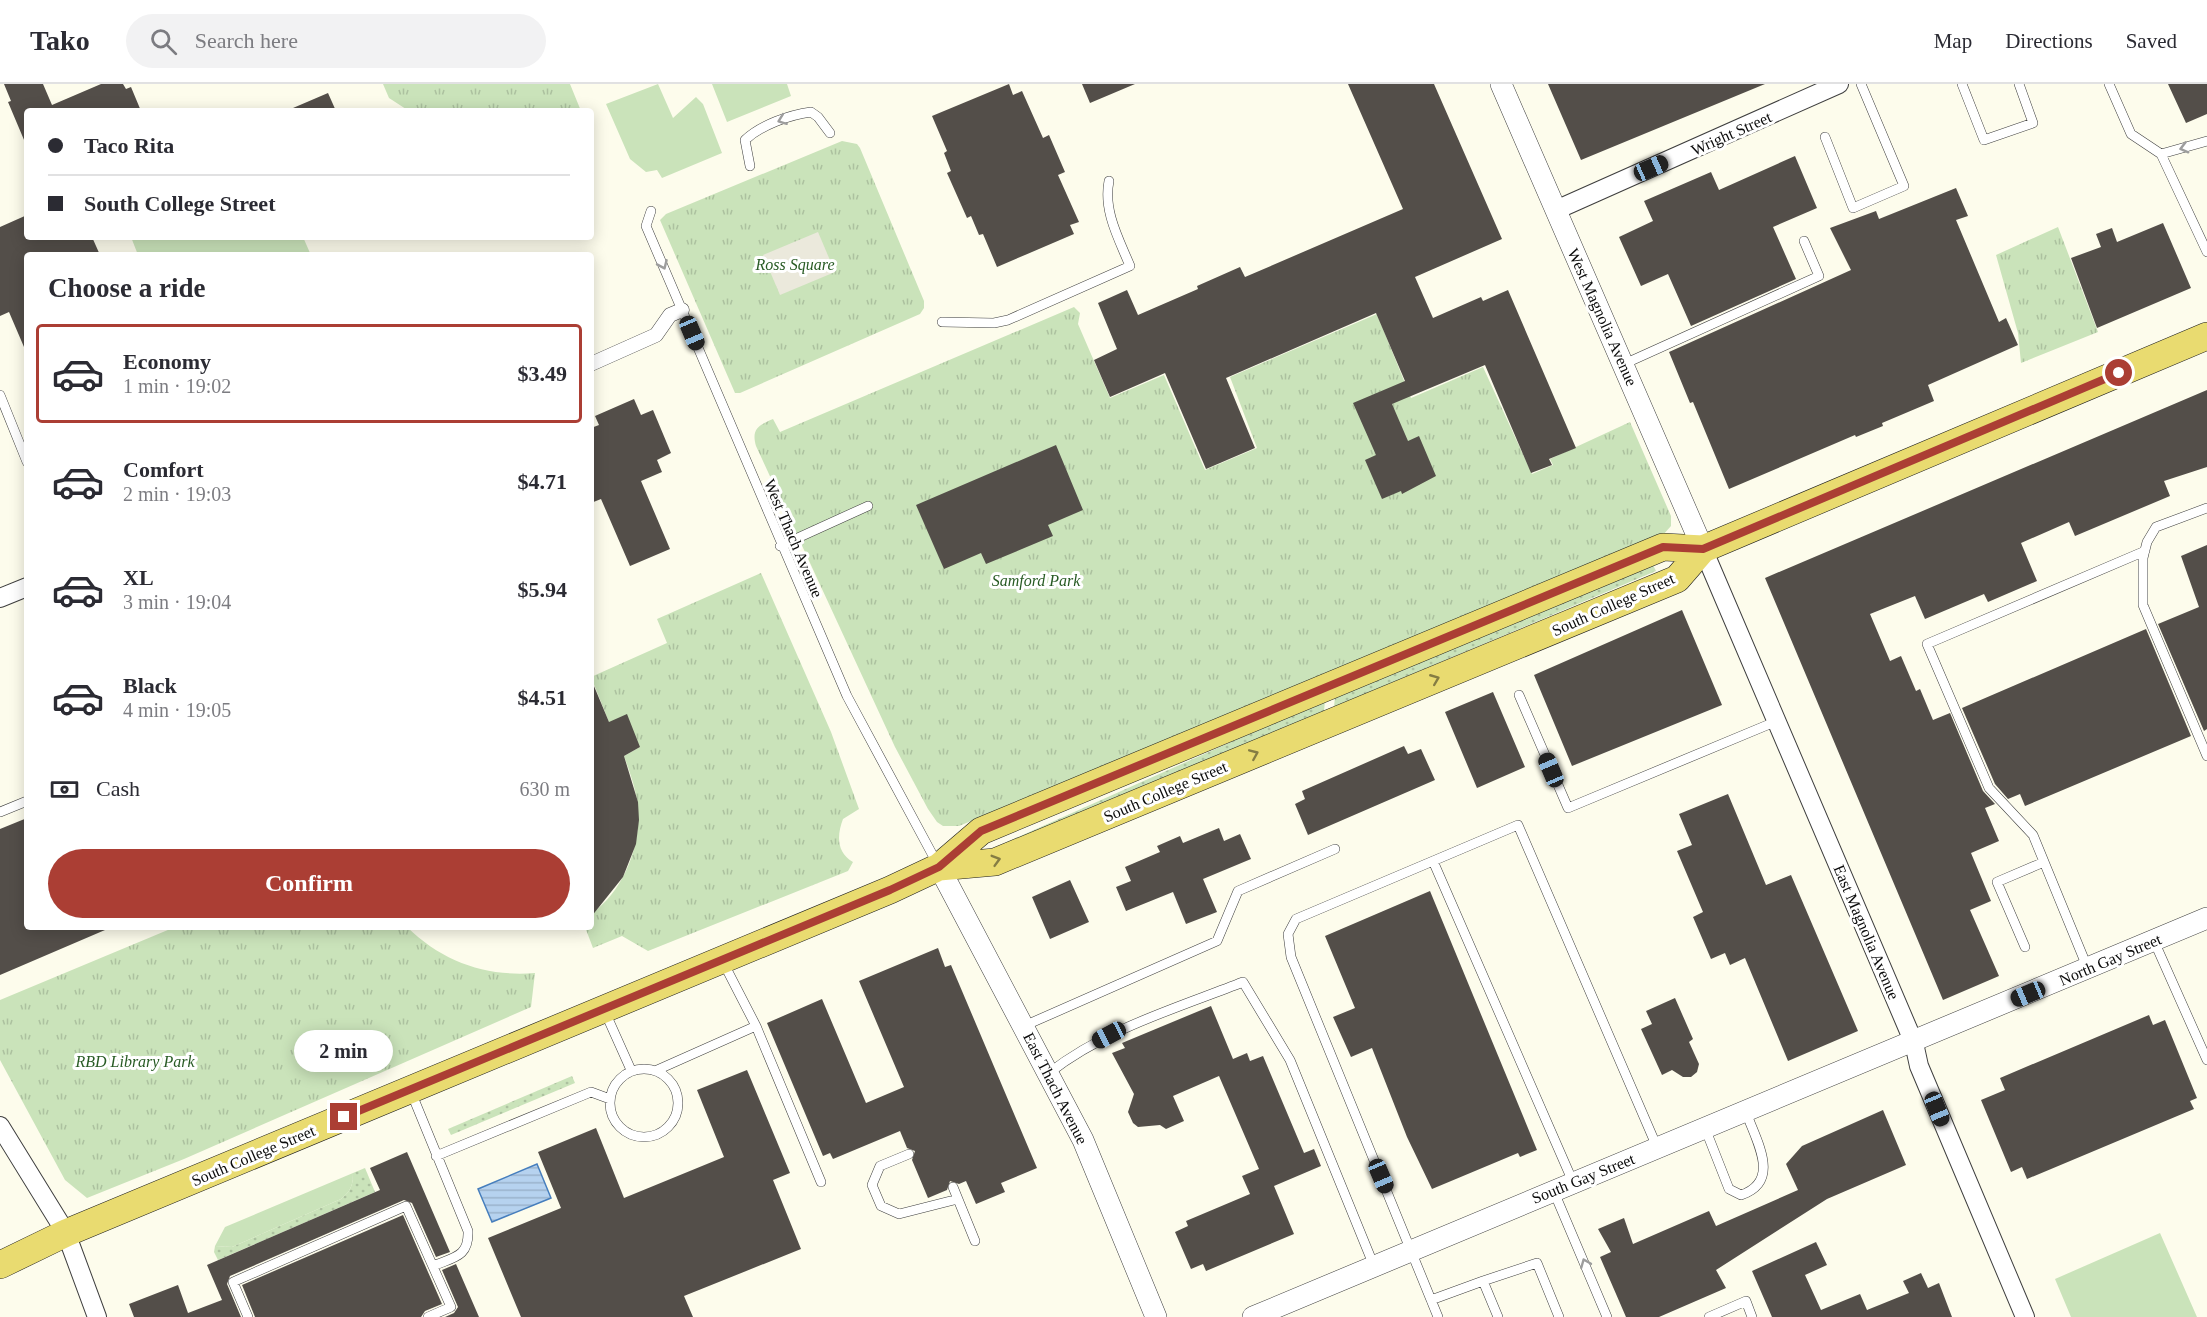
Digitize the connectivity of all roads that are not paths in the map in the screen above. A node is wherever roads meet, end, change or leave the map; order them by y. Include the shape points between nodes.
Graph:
1 (1501, 84) edge
2 (1839, 84) edge
3 (1861, 84) edge
4 (2019, 84) edge
5 (2109, 84) edge
6 (1964, 85) edge
7 (1807, 91) edge
8 (830, 133) dead end
9 (1825, 137) dead end
10 (2207, 141) edge
11 (2161, 154) junction
12 (750, 166) dead end
13 (1109, 182) dead end
14 (1556, 210) junction
15 (651, 211) dead end
16 (1804, 241) dead end
17 (2207, 252) edge
18 (682, 310) junction
19 (942, 321) dead end
20 (2207, 336) edge
21 (594, 363) edge
22 (1624, 364) junction
23 (0, 395) edge
24 (24, 455) edge
25 (868, 506) dead end
26 (2207, 508) edge
27 (780, 546) junction
28 (1703, 549) junction
29 (2145, 551) junction
30 (24, 588) edge
31 (0, 598) edge
32 (1519, 695) dead end
33 (1777, 721) junction
34 (2207, 756) edge
35 (24, 802) edge
36 (0, 812) edge
37 (1335, 849) dead end
38 (1433, 861) junction
39 (2044, 861) junction
40 (939, 867) junction
41 (2207, 918) edge
42 (2154, 940) junction
43 (2025, 947) dead end
44 (722, 960) junction
45 (2088, 969) junction
46 (604, 1008) junction
47 (756, 1026) junction
48 (1024, 1026) junction
49 (1914, 1043) junction
50 (2207, 1060) edge
51 (631, 1070) junction
52 (657, 1070) junction
53 (1049, 1073) junction
54 (410, 1090) junction
55 (610, 1099) junction
56 (1745, 1112) junction
57 (0, 1126) edge
58 (1705, 1128) junction
59 (1657, 1148) junction
60 (909, 1154) dead end
61 (436, 1156) junction
62 (821, 1182) dead end
63 (1573, 1182) junction
64 (953, 1187) dead end
65 (1553, 1190) junction
66 (958, 1199) junction
67 (66, 1233) junction
68 (975, 1241) dead end
69 (1413, 1251) junction
70 (0, 1265) edge
71 (433, 1266) junction
72 (1374, 1267) junction
73 (1483, 1281) junction
74 (1431, 1300) junction
75 (1261, 1315) edge
76 (97, 1317) edge
77 (248, 1317) edge
78 (428, 1317) edge
79 (1156, 1317) edge
80 (1438, 1317) edge
81 (1498, 1317) edge
82 (1559, 1317) edge
83 (1607, 1317) edge
84 (1709, 1317) edge
85 (1752, 1317) edge
86 (2025, 1317) edge

1 - 14 street, West Magnolia Avenue
2 - 7 street, Wright Street
3 - 9 lane via 1904,186 1853,208
4 - 6 lane via 2033,123 1984,140
5 - 11 lane via 2131,134
7 - 14 street, Wright Street
8 -> 12 lane via 811,112 778,122 745,141
10 -> 11 lane
11 - 17 lane
13 - 19 lane via 1111,220 1131,266 1008,320
14 - 22 street, West Magnolia Avenue
15 -> 18 lane, West Thach Avenue via 646,226
16 - 22 lane via 1819,276
18 - 21 street via 670,315 656,335
18 - 27 lane, West Thach Avenue
20 - 28 main road
22 - 28 street, West Magnolia Avenue
23 - 24 lane
25 - 27 lane
26 - 29 lane via 2156,527
27 - 40 lane, West Thach Avenue via 847,696
28 - 33 street, East Magnolia Avenue
28 - 40 main road, South College Street via 1663,547 1336,682 981,831
29 - 34 lane via 2143,605
29 - 39 lane via 1927,644 1989,788 2033,835
30 - 31 street
32 - 33 lane via 1568,808
33 - 49 street, East Magnolia Avenue
35 - 36 lane
37 - 48 lane via 1238,891 1217,941
38 - 59 lane via 1518,825
38 - 63 lane
38 - 69 lane via 1296,919 1288,934 1300,981
39 - 43 lane via 1997,882
39 - 45 lane
40 - 44 main road, South College Street
40 - 48 street, East Thach Avenue
41 - 42 street, North Gay Street
42 - 45 street, North Gay Street
42 - 50 lane
44 - 46 main road, South College Street
44 - 47 lane
45 - 49 street, North Gay Street
46 - 51 lane
46 - 54 main road, South College Street
47 - 52 lane
47 - 62 lane
48 - 53 street, East Thach Avenue
49 - 56 street, South Gay Street
49 - 86 street, East Magnolia Avenue via 1919,1066
51 - 52 lane
51 - 55 lane via 613,1087
52 - 55 lane via 676,1088 678,1109 669,1128 643,1138 629,1134 618,1126 611,1113
53 - 72 lane via 1073,1054 1109,1035 1243,982 1290,1060
53 - 79 street, East Thach Avenue via 1083,1140
54 - 61 lane
54 - 67 main road, South College Street
55 - 61 lane via 591,1092
56 - 58 street, South Gay Street
56 - 58 lane via 1764,1165 1764,1178 1754,1190 1741,1195 1729,1189
57 - 67 street
58 - 59 street, South Gay Street
59 - 63 street, South Gay Street
60 - 66 lane via 880,1166 872,1185 881,1206 899,1214
61 - 71 lane via 468,1231 469,1245 463,1253
63 - 65 street, South Gay Street
64 - 66 lane
65 - 69 street, South Gay Street
83 -> 65 lane
66 - 68 lane
67 - 70 main road, South College Street
67 - 76 street
69 - 72 street, South Gay Street
69 - 74 lane
71 - 77 lane via 406,1206 233,1282
71 - 78 lane via 451,1307
72 - 75 street, South Gay Street
73 - 74 lane
73 - 81 lane
73 - 82 lane via 1537,1263
74 - 80 lane
84 - 85 lane via 1746,1301

